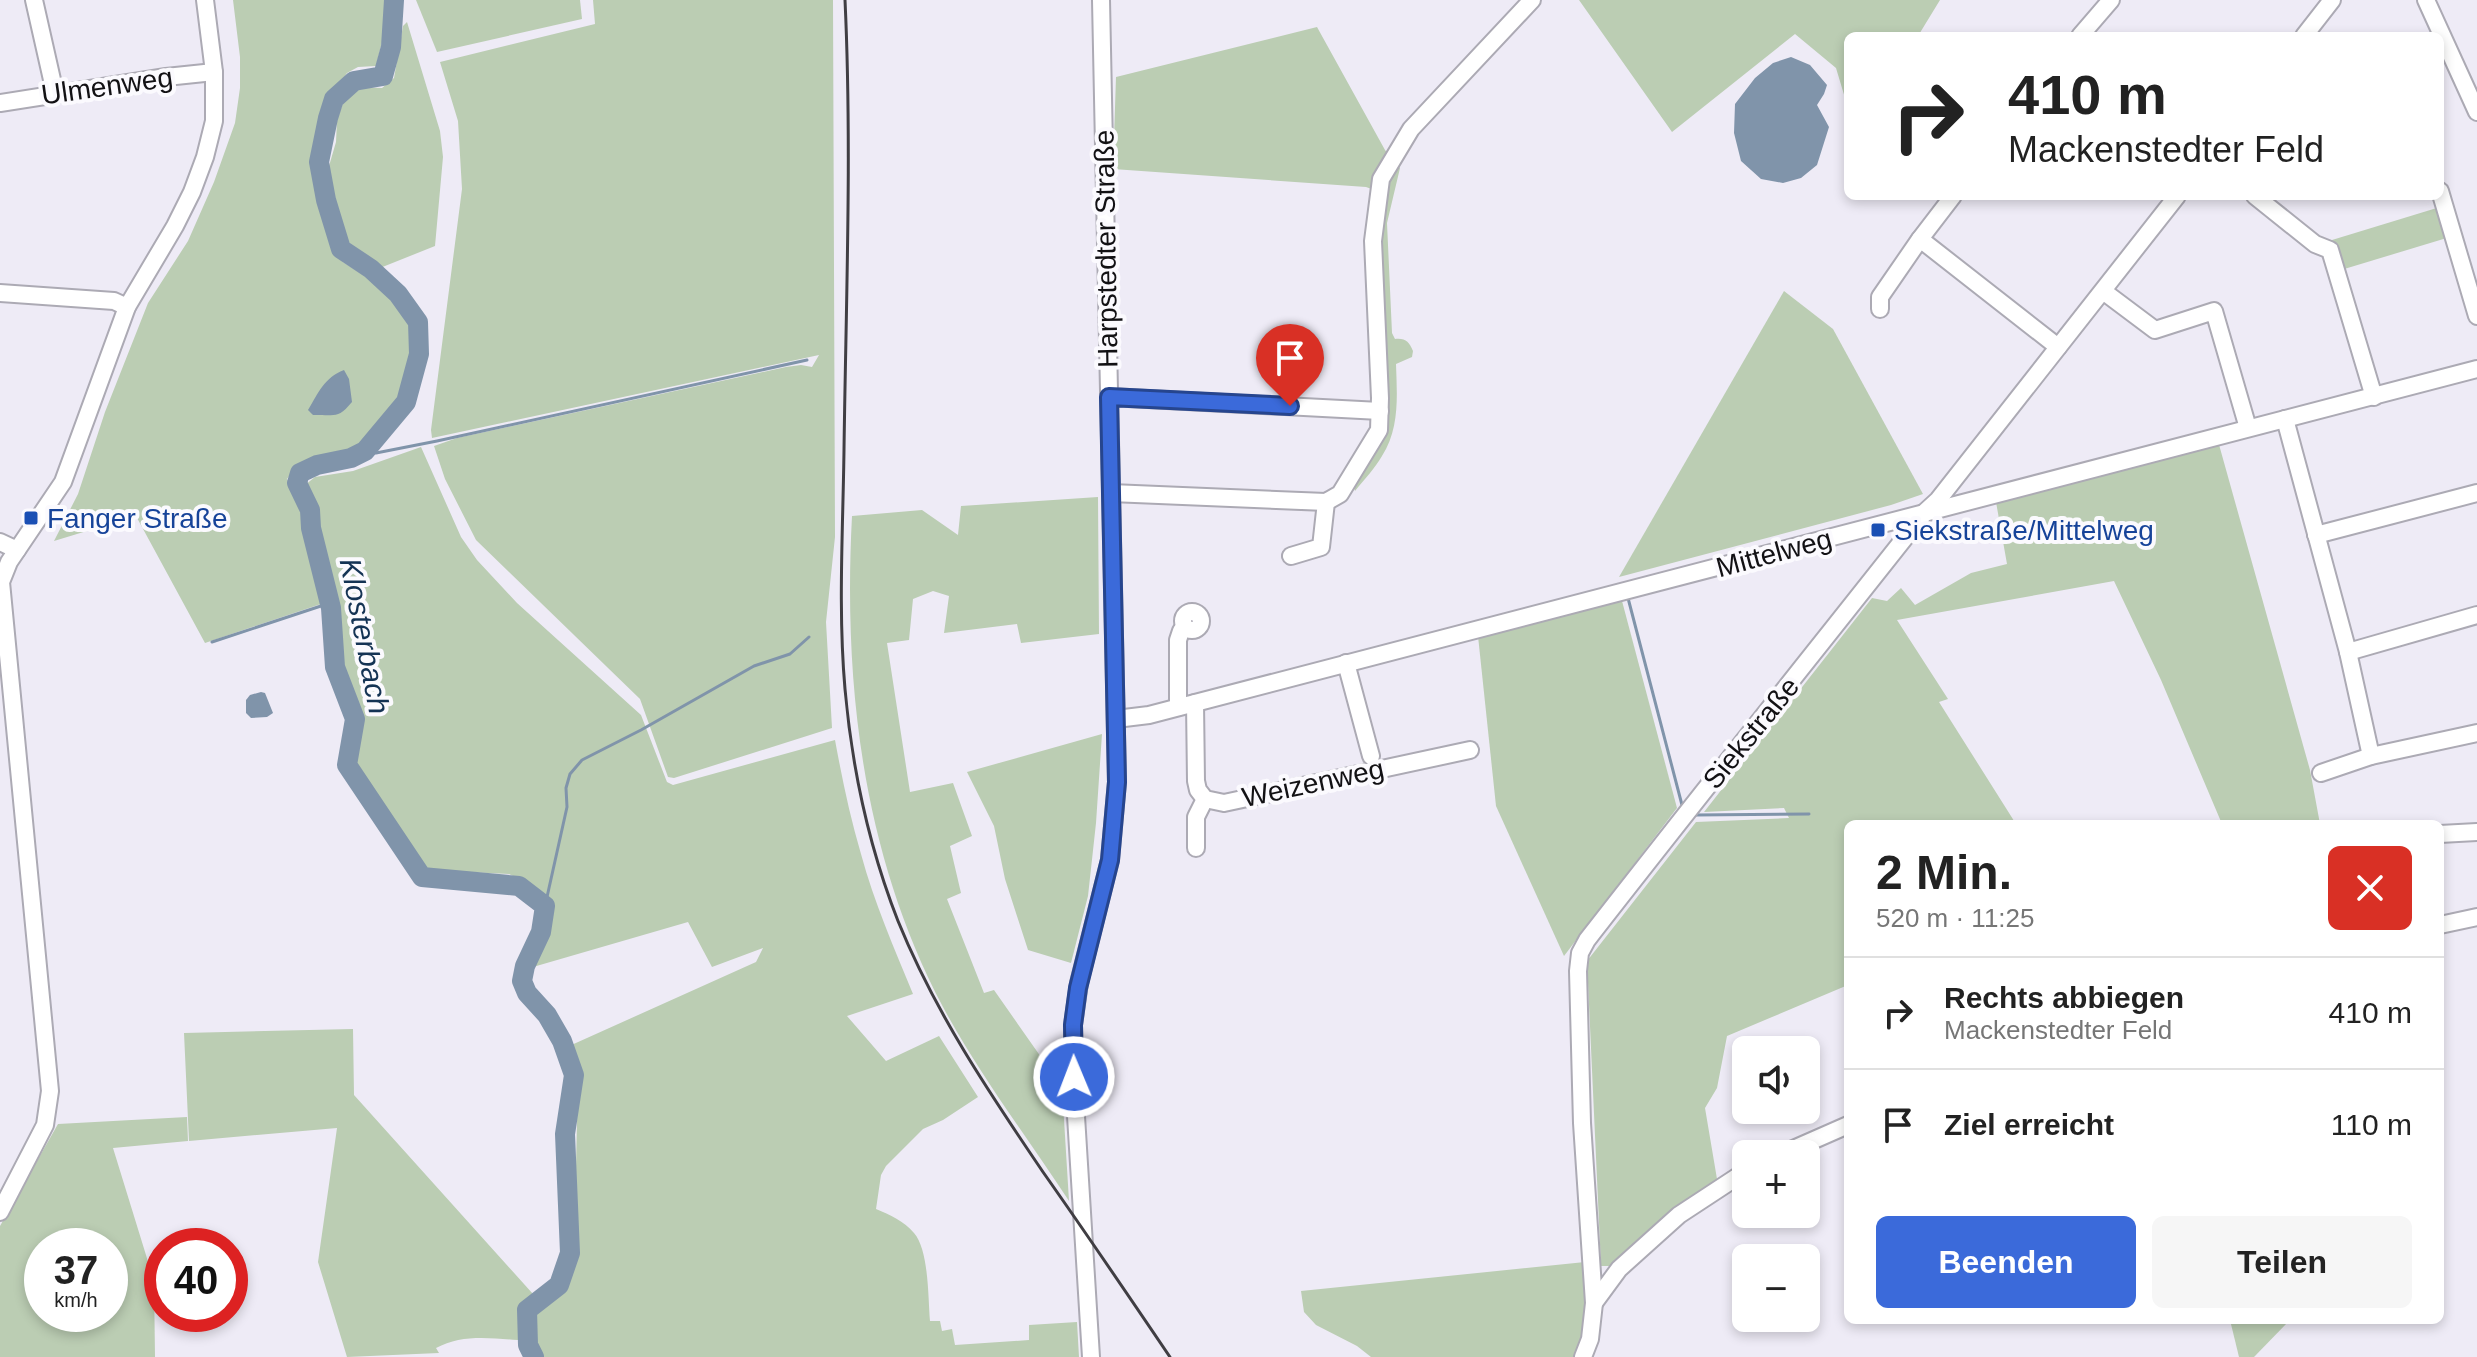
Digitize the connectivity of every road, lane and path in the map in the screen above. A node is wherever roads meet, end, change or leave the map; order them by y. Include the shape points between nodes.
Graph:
1 (34, 0) edge
2 (205, 0) edge
3 (1101, 0) edge
4 (1532, 0) edge
5 (2111, 0) edge
6 (2332, 0) edge
7 (2426, 0) edge
8 (2083, 32) edge
9 (2307, 32) edge
10 (2441, 32) edge
11 (2444, 40) edge
12 (214, 72) junction
13 (55, 93) junction
14 (0, 103) edge
15 (2477, 112) edge
16 (1950, 200) edge
17 (2174, 200) edge
18 (2260, 200) edge
19 (2443, 200) edge
20 (1920, 239) junction
21 (2103, 291) junction
22 (0, 293) edge
23 (127, 307) junction
24 (1880, 309) dead end
25 (2477, 316) edge
26 (2058, 347) junction
27 (2477, 369) edge
28 (1109, 397) junction
29 (2374, 397) junction
30 (1380, 411) junction
31 (2285, 419) junction
32 (2248, 428) junction
33 (1111, 493) junction
34 (2477, 493) edge
35 (1326, 502) junction
36 (1926, 511) junction
37 (2316, 535) junction
38 (0, 542) edge
39 (1291, 556) dead end
40 (9, 557) edge
41 (2477, 615) edge
42 (1185, 627) dead end
43 (2348, 652) junction
44 (1346, 663) junction
45 (1186, 705) junction
46 (1116, 719) junction
47 (2477, 733) edge
48 (1470, 750) dead end
49 (1371, 756) dead end
50 (2371, 756) junction
51 (2321, 773) dead end
52 (1205, 799) junction
53 (2477, 832) edge
54 (2444, 833) edge
55 (1196, 848) dead end
56 (2477, 917) edge
57 (2444, 924) edge
58 (1844, 1127) edge
59 (1814, 1140) edge
60 (1732, 1179) edge
61 (0, 1212) edge
62 (1594, 1303) junction
63 (1091, 1357) edge
64 (1583, 1357) edge

1 - 13 street
2 - 12 street
3 - 28 street, Harpstedter Straße
4 - 30 street via 1411,129 1381,179 1373,241
5 - 8 street
6 - 9 street
7 - 10 street
11 - 15 street
12 - 13 street, Ulmenweg
12 - 23 street via 214,121 196,180
13 - 14 street, Ulmenweg
16 - 20 street
17 - 21 street, Siekstraße
18 - 29 street via 2330,250
19 - 25 street
20 - 24 street via 1880,297
20 - 26 street
21 - 26 street, Siekstraße
21 - 32 street via 2155,330 2214,311
22 - 23 street via 114,301
23 - 40 street via 63,482
26 - 36 street, Siekstraße
27 - 29 street, Mittelweg
28 - 30 street
28 - 33 street, Harpstedter Straße
29 - 31 street, Mittelweg
30 - 35 street via 1379,430 1357,469 1340,494
31 - 32 street, Mittelweg
31 - 37 street
32 - 36 street, Mittelweg
33 - 35 street
33 - 46 street, Harpstedter Straße
34 - 37 street
35 - 39 street via 1321,547
36 - 44 street, Mittelweg
36 - 62 street, Siekstraße via 1580,953 1582,1123
37 - 43 street
38 - 40 street
40 - 61 street via 1,582 2,607 50,1091 45,1125
41 - 43 street
42 - 45 street, Weizenweg via 1178,640
43 - 50 street
44 - 45 street, Mittelweg
44 - 49 street
45 - 46 street, Mittelweg
45 - 52 street, Weizenweg via 1196,781
46 - 63 street, Harpstedter Straße via 1110,860 1073,1025
47 - 50 street
48 - 52 street, Weizenweg via 1224,803
50 - 51 street
52 - 55 street via 1196,817
53 - 54 street
56 - 57 street
58 - 59 street
60 - 62 street via 1670,1223 1619,1269
62 - 64 street, Siekstraße

